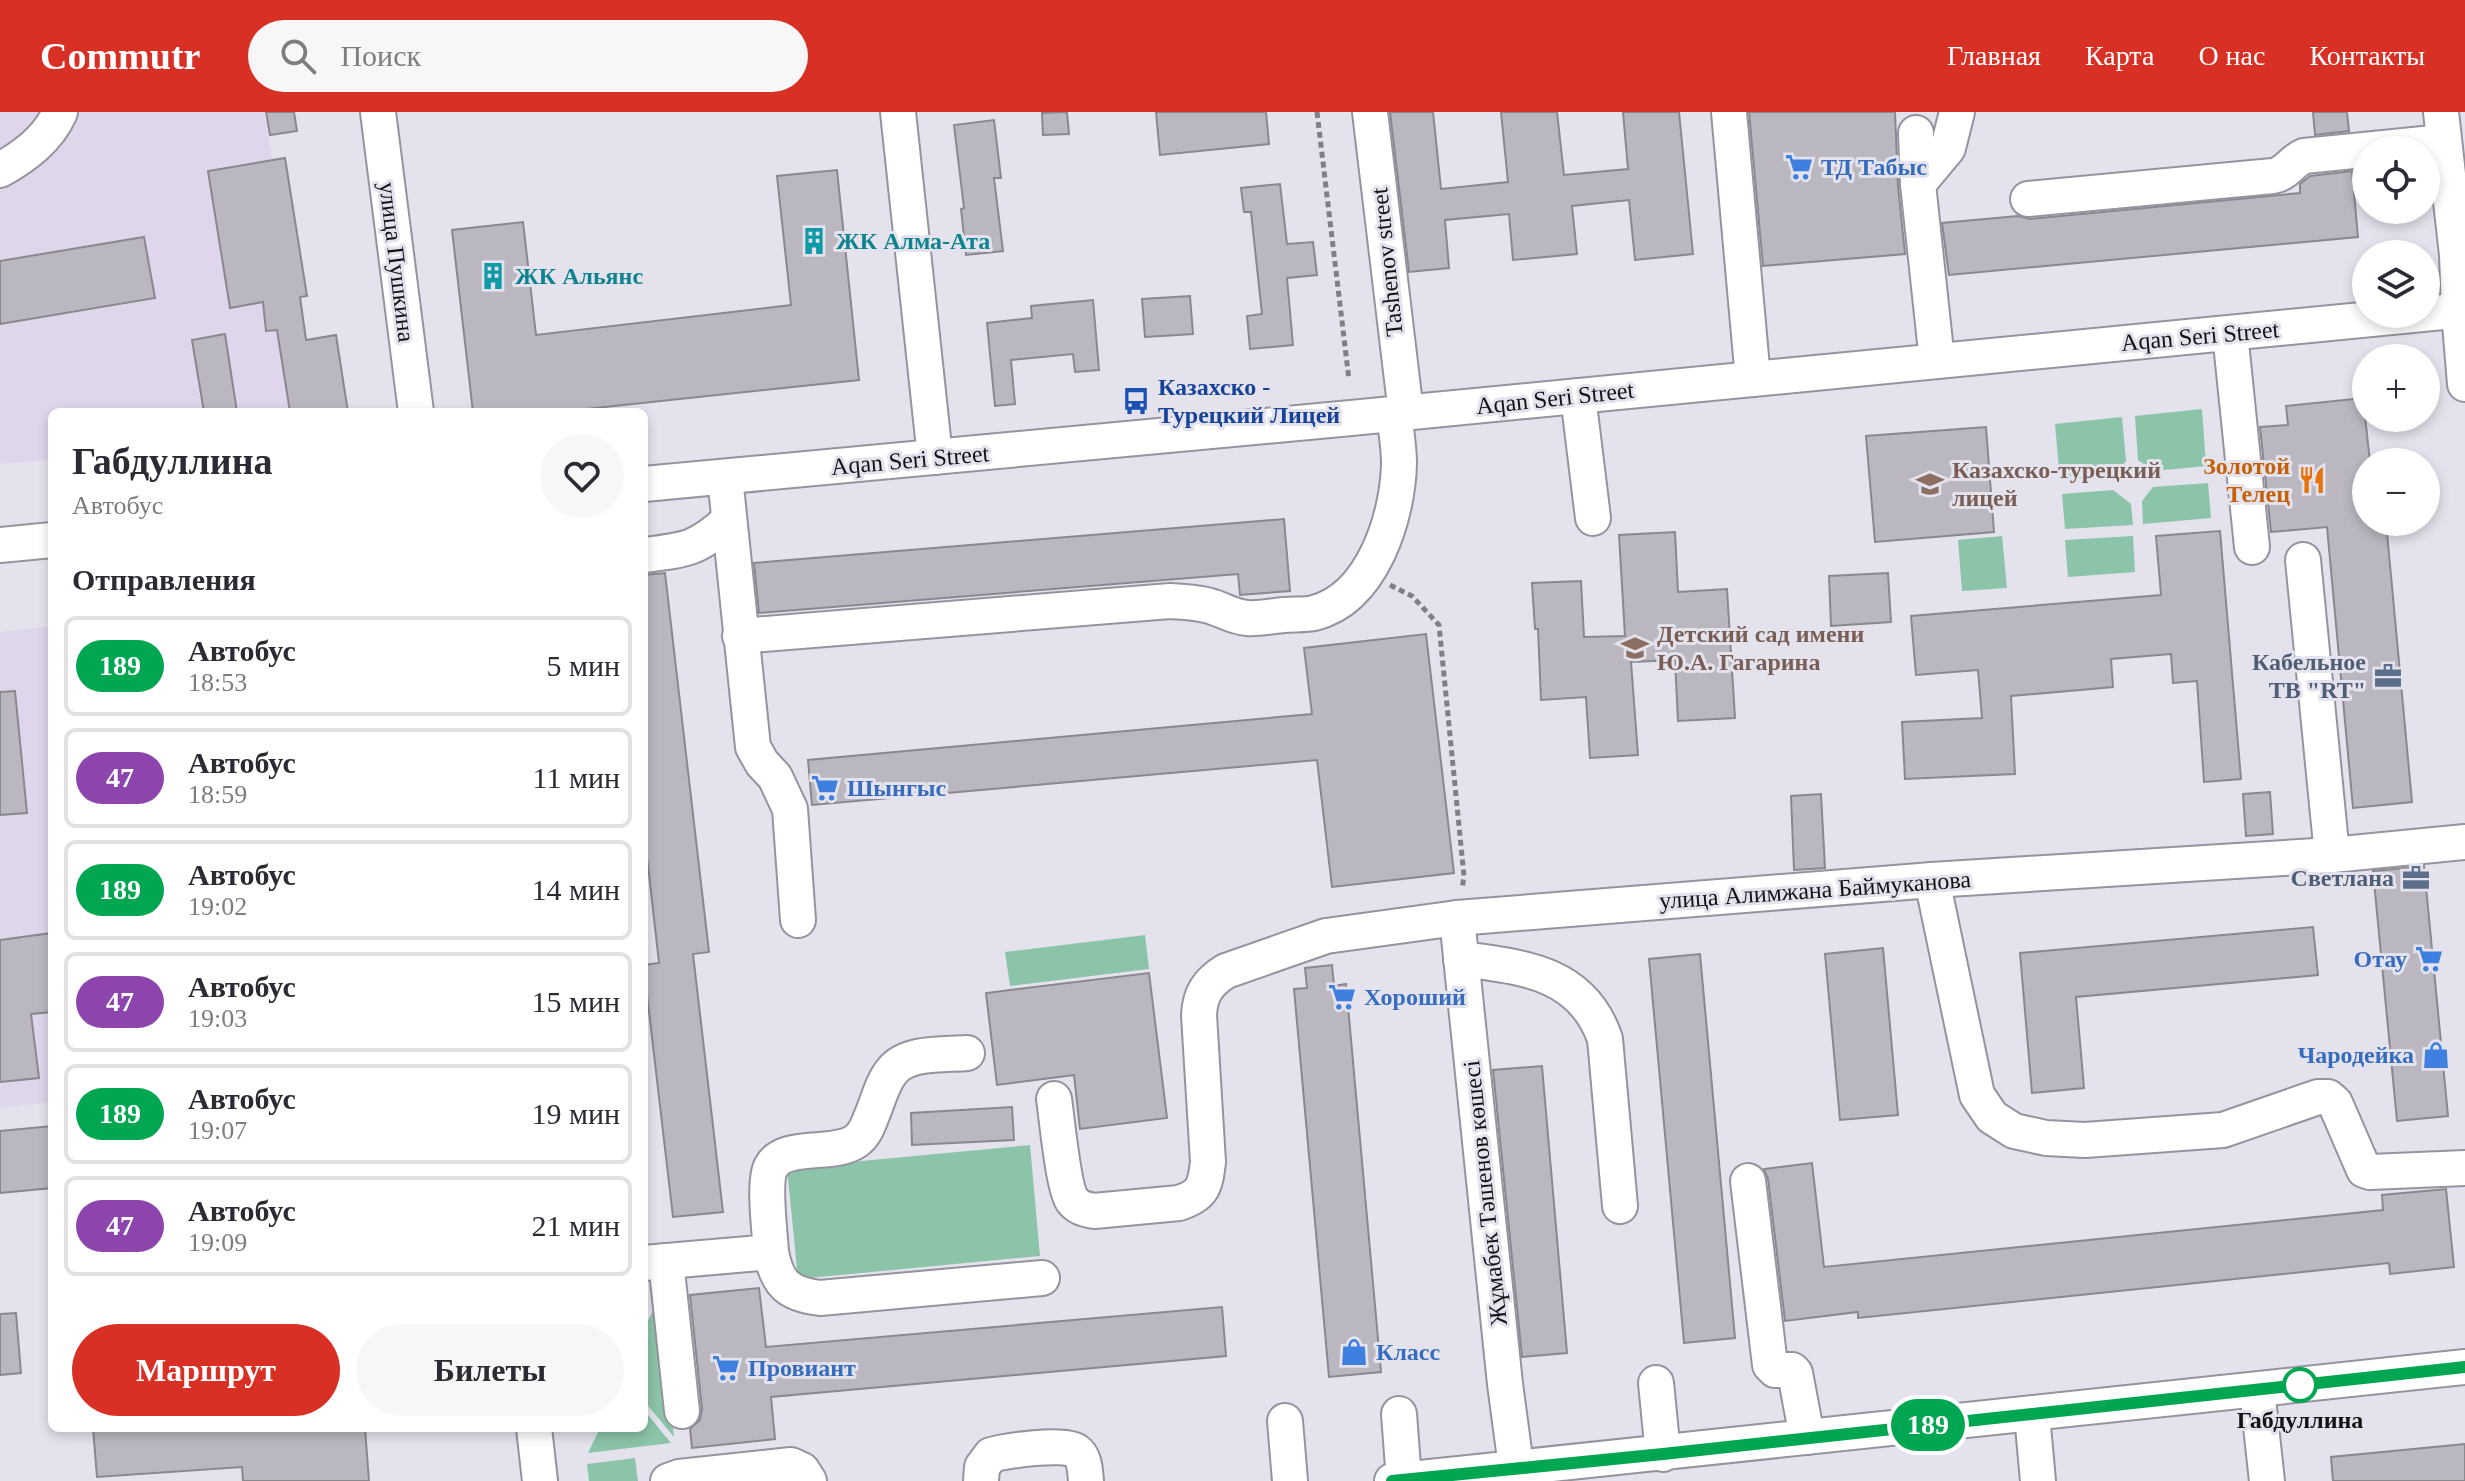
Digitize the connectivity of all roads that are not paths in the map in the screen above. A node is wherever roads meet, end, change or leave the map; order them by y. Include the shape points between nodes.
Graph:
1 (60, 112) edge
2 (378, 112) edge
3 (898, 112) edge
4 (1370, 112) edge
5 (1729, 112) edge
6 (1957, 112) edge
7 (2442, 127) edge
8 (1916, 133) dead end
9 (0, 170) edge
10 (1918, 184) junction
11 (2028, 199) dead end
12 (2462, 310) edge
13 (2230, 333) junction
14 (1937, 361) junction
15 (1753, 379) junction
16 (2465, 384) edge
17 (1578, 396) junction
18 (415, 408) edge
19 (1400, 413) junction
20 (935, 457) junction
21 (725, 477) junction
22 (648, 484) edge
23 (1593, 518) dead end
24 (729, 520) junction
25 (48, 540) edge
26 (0, 545) edge
27 (2252, 547) dead end
28 (648, 554) edge
29 (2303, 560) dead end
30 (740, 636) junction
31 (2465, 842) edge
32 (2332, 855) junction
33 (1932, 880) junction
34 (1457, 918) junction
35 (798, 920) dead end
36 (1461, 959) junction
37 (967, 1053) dead end
38 (1054, 1099) dead end
39 (2465, 1168) edge
40 (1748, 1181) dead end
41 (1620, 1206) dead end
42 (771, 1252) junction
43 (655, 1262) edge
44 (1042, 1278) dead end
45 (2465, 1367) edge
46 (1656, 1383) dead end
47 (2257, 1390) junction
48 (682, 1411) dead end
49 (1399, 1414) dead end
50 (2032, 1415) junction
51 (1285, 1421) dead end
52 (534, 1432) edge
53 (1807, 1437) junction
54 (1663, 1454) junction
55 (1517, 1474) edge
56 (1404, 1480) edge
57 (540, 1481) edge
58 (668, 1481) edge
59 (809, 1481) edge
60 (981, 1481) edge
61 (1086, 1481) edge
62 (1290, 1481) edge
63 (1392, 1481) edge
64 (2038, 1481) edge
65 (2267, 1481) edge

1 - 9 street via 55,125 25,156
2 - 18 street, улица Пушкина
3 - 20 street
4 - 19 street, Tashenov street
5 - 15 street
6 - 10 street via 1948,148
7 - 11 street via 2304,156 2273,176
7 - 12 street
8 - 10 street
10 - 14 street
12 - 13 street, Aqan Seri Street
12 - 16 street
13 - 14 street, Aqan Seri Street
13 - 27 street
14 - 15 street, Aqan Seri Street
15 - 17 street, Aqan Seri Street
17 - 19 street, Aqan Seri Street
17 - 23 street
19 - 20 street, Aqan Seri Street
19 - 30 street, Tashenov street via 1397,489 1381,547 1352,591 1314,613 1249,618 1170,601
20 - 21 street, Aqan Seri Street
21 - 22 street, Aqan Seri Street
21 - 24 street
24 - 28 street via 704,542
24 - 30 street
25 - 26 street
29 - 32 street
30 - 35 street via 753,747 790,809
31 - 32 street, улица Алимжана Баймуканова
32 - 33 street, улица Алимжана Баймуканова
33 - 34 street, улица Алимжана Баймуканова
33 - 39 street via 1977,1095 2001,1125 2028,1136 2085,1140 2223,1130 2328,1097 2364,1170
34 - 36 street, Жұмабек Тәшенов көшесі
34 - 38 street, улица Алимжана Баймуканова via 1326,936 1213,978 1204,990 1199,1015 1208,1162 1202,1191 1190,1199 1108,1211 1081,1208 1070,1195
36 - 41 street via 1555,979 1586,1002 1598,1019 1605,1039
36 - 55 street, Жұмабек Тәшенов көшесі
37 - 42 street via 899,1064 857,1141 787,1154 771,1166
40 - 53 street via 1770,1365 1795,1373
42 - 43 street
42 - 44 street via 781,1283 797,1294 820,1298
43 - 48 street
45 - 47 street
46 - 54 street
47 - 50 street
47 - 65 street
49 - 56 street
50 - 53 street
50 - 64 street
51 - 62 street
52 - 57 street
53 - 54 street
54 - 55 street
55 - 56 street
56 - 63 street
58 - 59 street via 791,1465
60 - 61 street via 982,1467 991,1455 1061,1447 1077,1451

